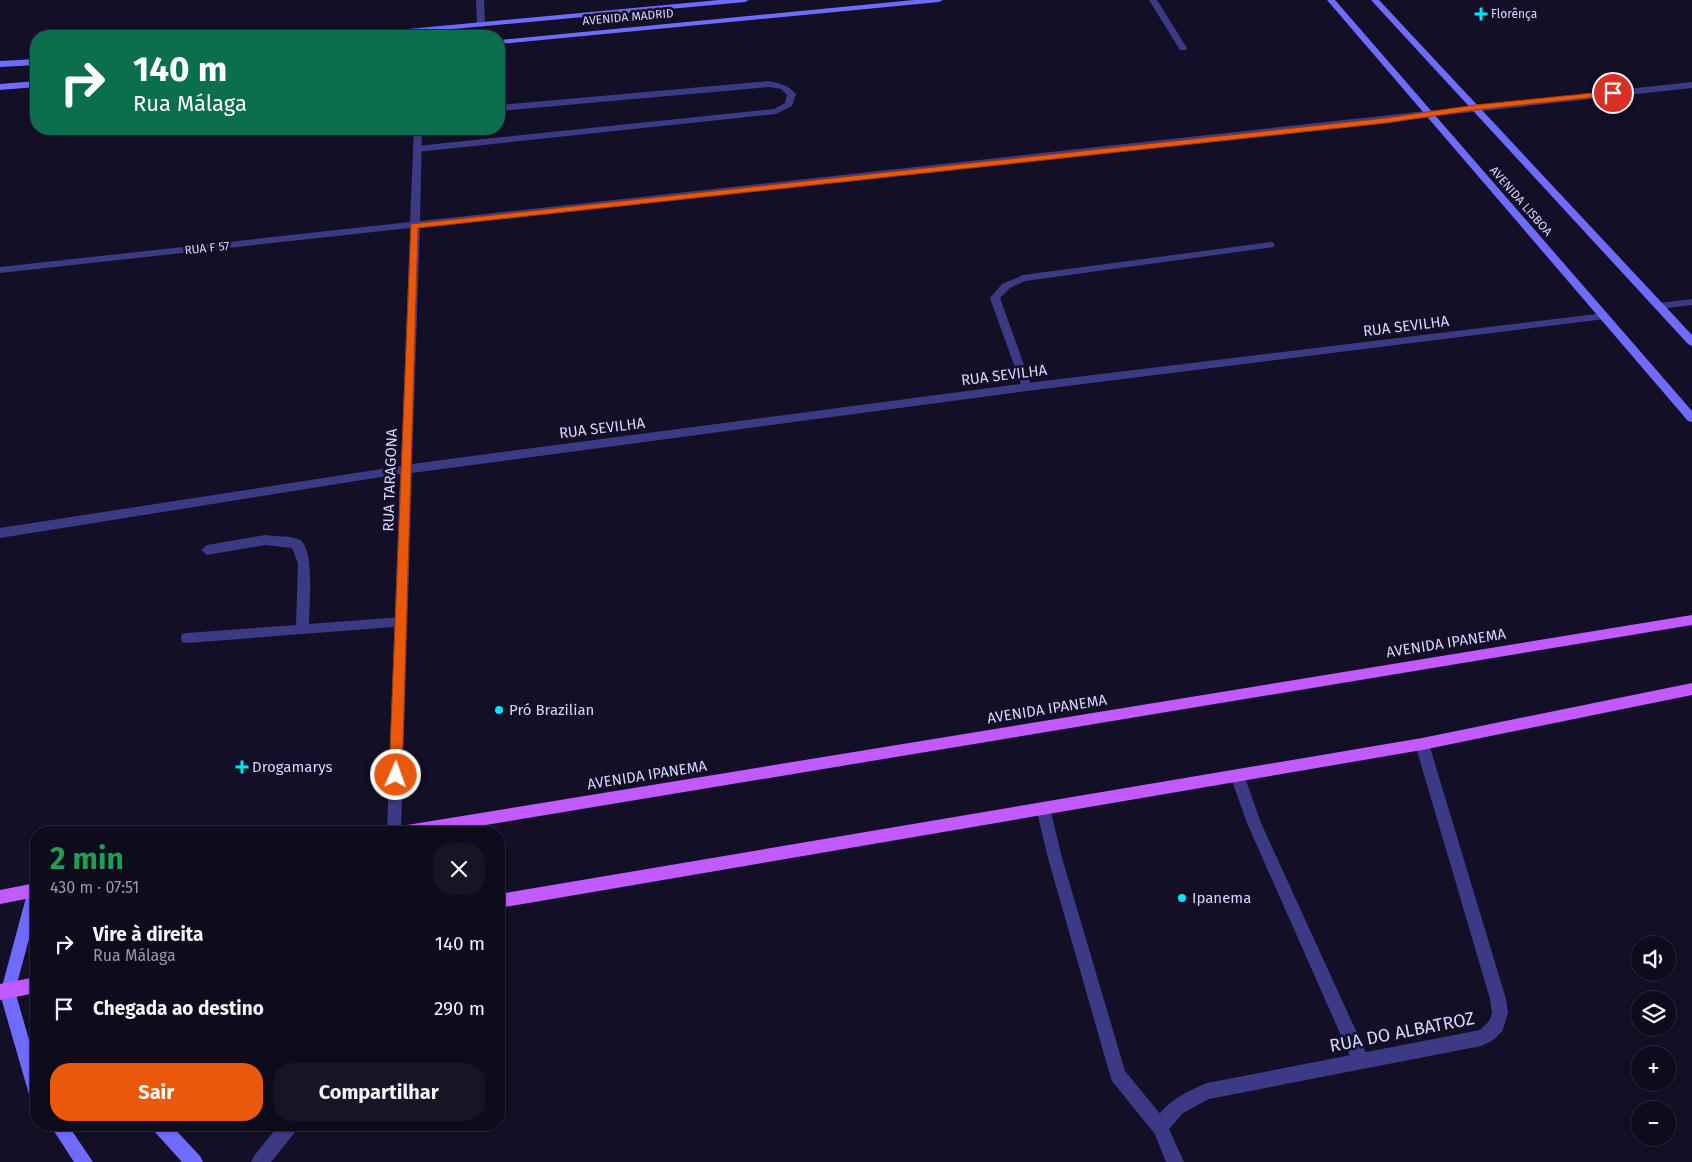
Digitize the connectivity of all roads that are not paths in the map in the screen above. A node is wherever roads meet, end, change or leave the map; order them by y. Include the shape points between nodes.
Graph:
1 (480, 0) edge
2 (745, 0) edge
3 (939, 0) edge
4 (1153, 0) edge
5 (1331, 0) edge
6 (1375, 0) edge
7 (481, 25) junction
8 (448, 30) edge
9 (505, 41) edge
10 (1183, 48) dead end
11 (30, 62) edge
12 (0, 64) edge
13 (30, 84) edge
14 (1692, 85) edge
15 (0, 87) edge
16 (505, 107) edge
17 (1475, 107) junction
18 (1430, 115) junction
19 (418, 135) edge
20 (417, 149) junction
21 (414, 226) junction
22 (1271, 245) dead end
23 (0, 270) edge
24 (1692, 302) edge
25 (1659, 306) junction
26 (1605, 316) junction
27 (1692, 342) edge
28 (1027, 387) junction
29 (1692, 418) edge
30 (407, 469) junction
31 (0, 533) edge
32 (208, 550) dead end
33 (1692, 620) edge
34 (401, 622) junction
35 (302, 630) junction
36 (187, 638) dead end
37 (1692, 689) edge
38 (1422, 744) junction
39 (1237, 775) junction
40 (1042, 808) junction
41 (394, 826) edge
42 (443, 826) edge
43 (30, 891) edge
44 (0, 897) edge
45 (505, 900) edge
46 (30, 909) edge
47 (30, 986) edge
48 (3, 992) edge
49 (1361, 1061) junction
50 (30, 1073) edge
51 (1160, 1127) junction
52 (62, 1131) edge
53 (166, 1131) edge
54 (285, 1131) edge
55 (84, 1162) edge
56 (194, 1162) edge
57 (260, 1162) edge
58 (1175, 1162) edge

1 - 7 street
2 - 7 main road, AVENIDA MADRID
3 - 9 main road, AVENIDA MADRID
4 - 10 street
5 - 18 main road, AVENIDA LISBOA
6 - 17 main road, AVENIDA LISBOA
7 - 8 main road, AVENIDA MADRID
11 - 12 main road
13 - 15 main road
14 - 17 street, RUA F 57
16 - 20 street via 769,84 784,87 792,94 789,104 776,111
17 - 18 street, RUA F 57
17 - 25 main road, AVENIDA LISBOA
18 - 21 street, RUA F 57
18 - 26 main road, AVENIDA LISBOA
19 - 20 street, RUA TARAGONA
20 - 21 street, RUA TARAGONA
21 - 23 street, RUA F 57
21 - 30 street, RUA TARAGONA
22 - 28 street via 1023,278 1006,286 996,298
24 - 25 street
25 - 27 main road, AVENIDA LISBOA
26 - 28 street, RUA SEVILHA
26 - 29 main road, AVENIDA LISBOA
28 - 30 street, RUA SEVILHA
30 - 31 street
30 - 34 street, RUA TARAGONA
32 - 35 street via 265,540 297,544 304,564
33 - 42 main road, AVENIDA IPANEMA
34 - 35 street
34 - 41 street, RUA TARAGONA
35 - 36 street
37 - 38 main road
38 - 39 main road
38 - 49 street, RUA DO ALBATROZ via 1500,1013 1490,1034 1481,1038
39 - 40 main road
39 - 49 street via 1254,823
40 - 45 main road
40 - 51 street via 1118,1075
43 - 44 main road
46 - 48 main road
47 - 48 main road
48 - 50 main road
49 - 51 street, RUA DO ALBATROZ via 1207,1091 1177,1106
51 - 58 street
52 - 55 main road
53 - 56 main road
54 - 57 street

